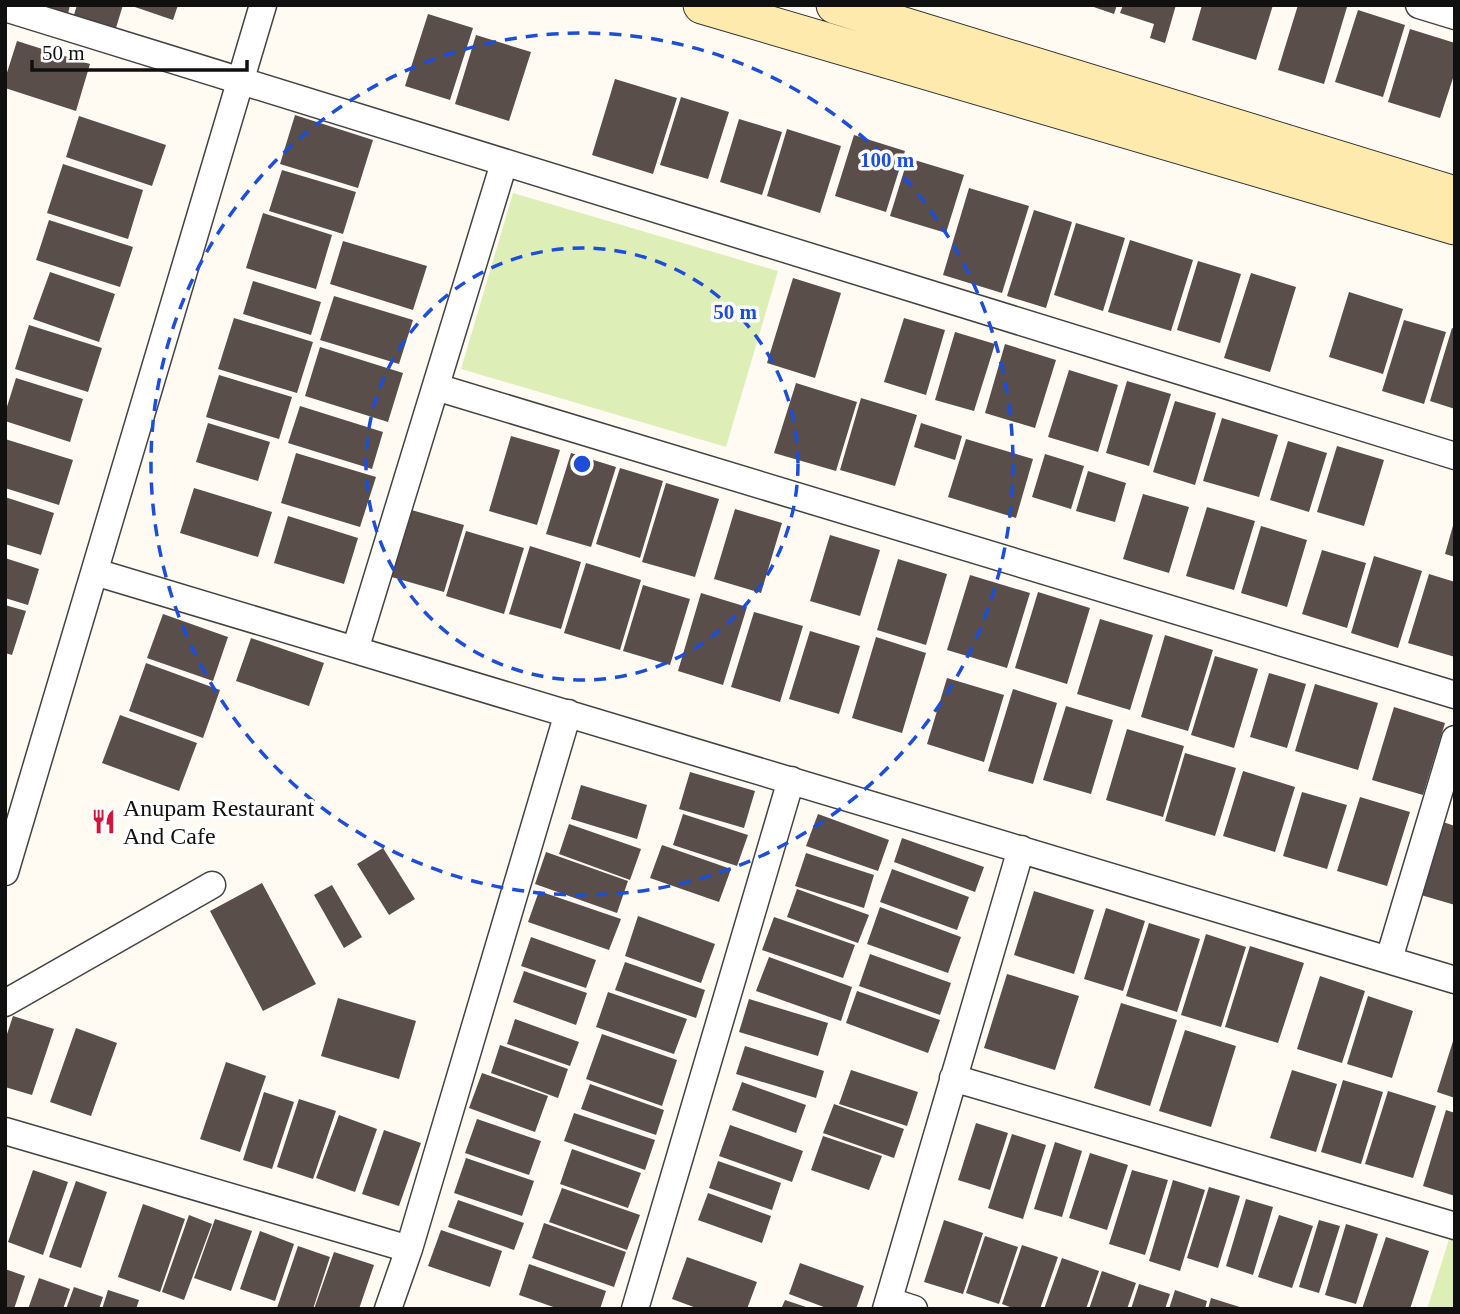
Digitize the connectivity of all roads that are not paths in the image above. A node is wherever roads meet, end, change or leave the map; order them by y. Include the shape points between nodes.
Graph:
1 (263, 5) edge
2 (702, 5) edge
3 (835, 5) edge
4 (1419, 5) edge
5 (5, 8) edge
6 (1455, 16) edge
7 (241, 81) junction
8 (504, 163) junction
9 (1455, 195) edge
10 (1455, 226) edge
11 (436, 387) junction
12 (1455, 456) edge
13 (95, 572) junction
14 (355, 650) junction
15 (1455, 695) edge
16 (568, 713) junction
17 (1455, 739) edge
18 (791, 780) junction
19 (1021, 849) junction
20 (5, 872) edge
21 (212, 885) dead end
22 (1389, 959) junction
23 (1455, 980) edge
24 (5, 1003) edge
25 (953, 1078) junction
26 (5, 1131) edge
27 (1455, 1226) edge
28 (409, 1249) junction
29 (887, 1305) edge
30 (388, 1309) edge
31 (635, 1309) edge
32 (914, 1309) edge

1 - 7 street
2 - 10 main road
3 - 9 main road
4 - 6 street
5 - 7 street
7 - 8 street
7 - 13 street
8 - 11 street
8 - 12 street
11 - 14 street
11 - 15 street
13 - 14 street
13 - 20 street
14 - 16 street
16 - 18 street
16 - 28 street
17 - 22 street
18 - 19 street
18 - 31 street
19 - 22 street
19 - 25 street
21 - 24 street
22 - 23 street
25 - 27 street
25 - 29 street
26 - 28 street
28 - 30 street
29 - 32 street

